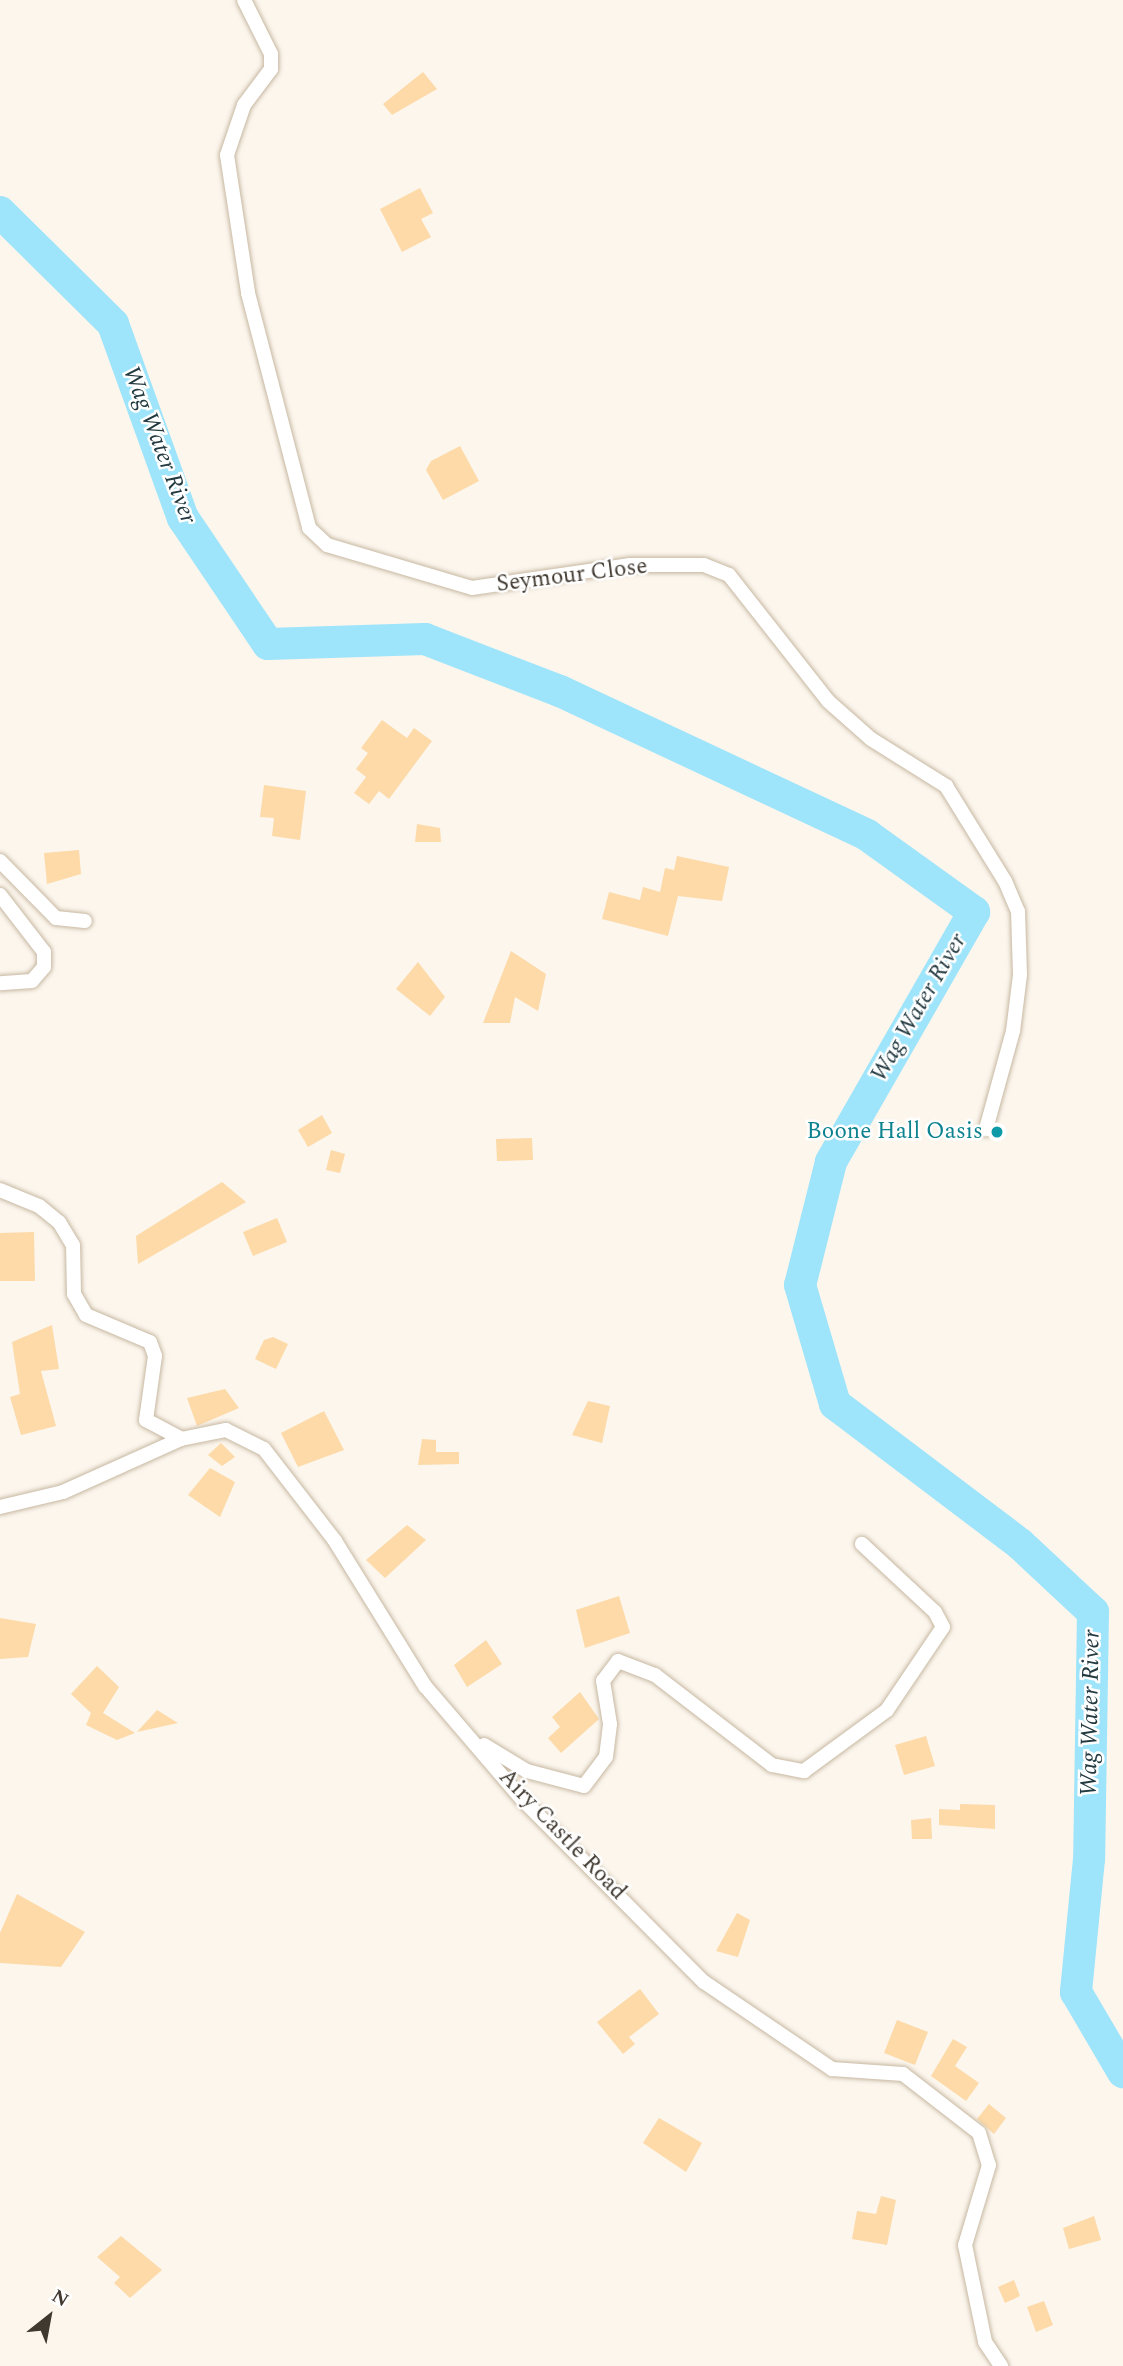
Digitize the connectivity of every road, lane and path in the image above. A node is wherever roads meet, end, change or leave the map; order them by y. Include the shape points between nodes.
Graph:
1 (244, 0) edge
2 (0, 861) edge
3 (0, 895) edge
4 (85, 922) dead end
5 (0, 983) edge
6 (986, 1129) dead end
7 (0, 1190) edge
8 (181, 1440) junction
9 (0, 1507) edge
10 (862, 1544) dead end
11 (477, 1741) junction
12 (1001, 2366) edge

1 - 6 street, Seymour Close via 271,54 271,69 244,105 227,155 248,293 309,528 327,545 472,588 630,565 704,565 729,575 828,701 871,739 946,786 1014,901 1020,975 1013,1031
2 - 4 street via 56,918
3 - 5 street via 44,952 44,967 32,981
7 - 8 street via 39,1206 59,1222 73,1245 74,1294 86,1315 150,1342 155,1356 146,1420
8 - 9 street, Airy Castle Road via 63,1492
8 - 11 street, Airy Castle Road via 226,1430 264,1449 335,1541 425,1686
10 - 11 street via 935,1612 943,1627 887,1710 804,1771 772,1765 632,1662 618,1661 603,1681 610,1724 606,1757 583,1786 527,1771
11 - 12 street, Airy Castle Road via 522,1799 704,1982 832,2069 903,2074 979,2133 989,2165 965,2245 985,2342

